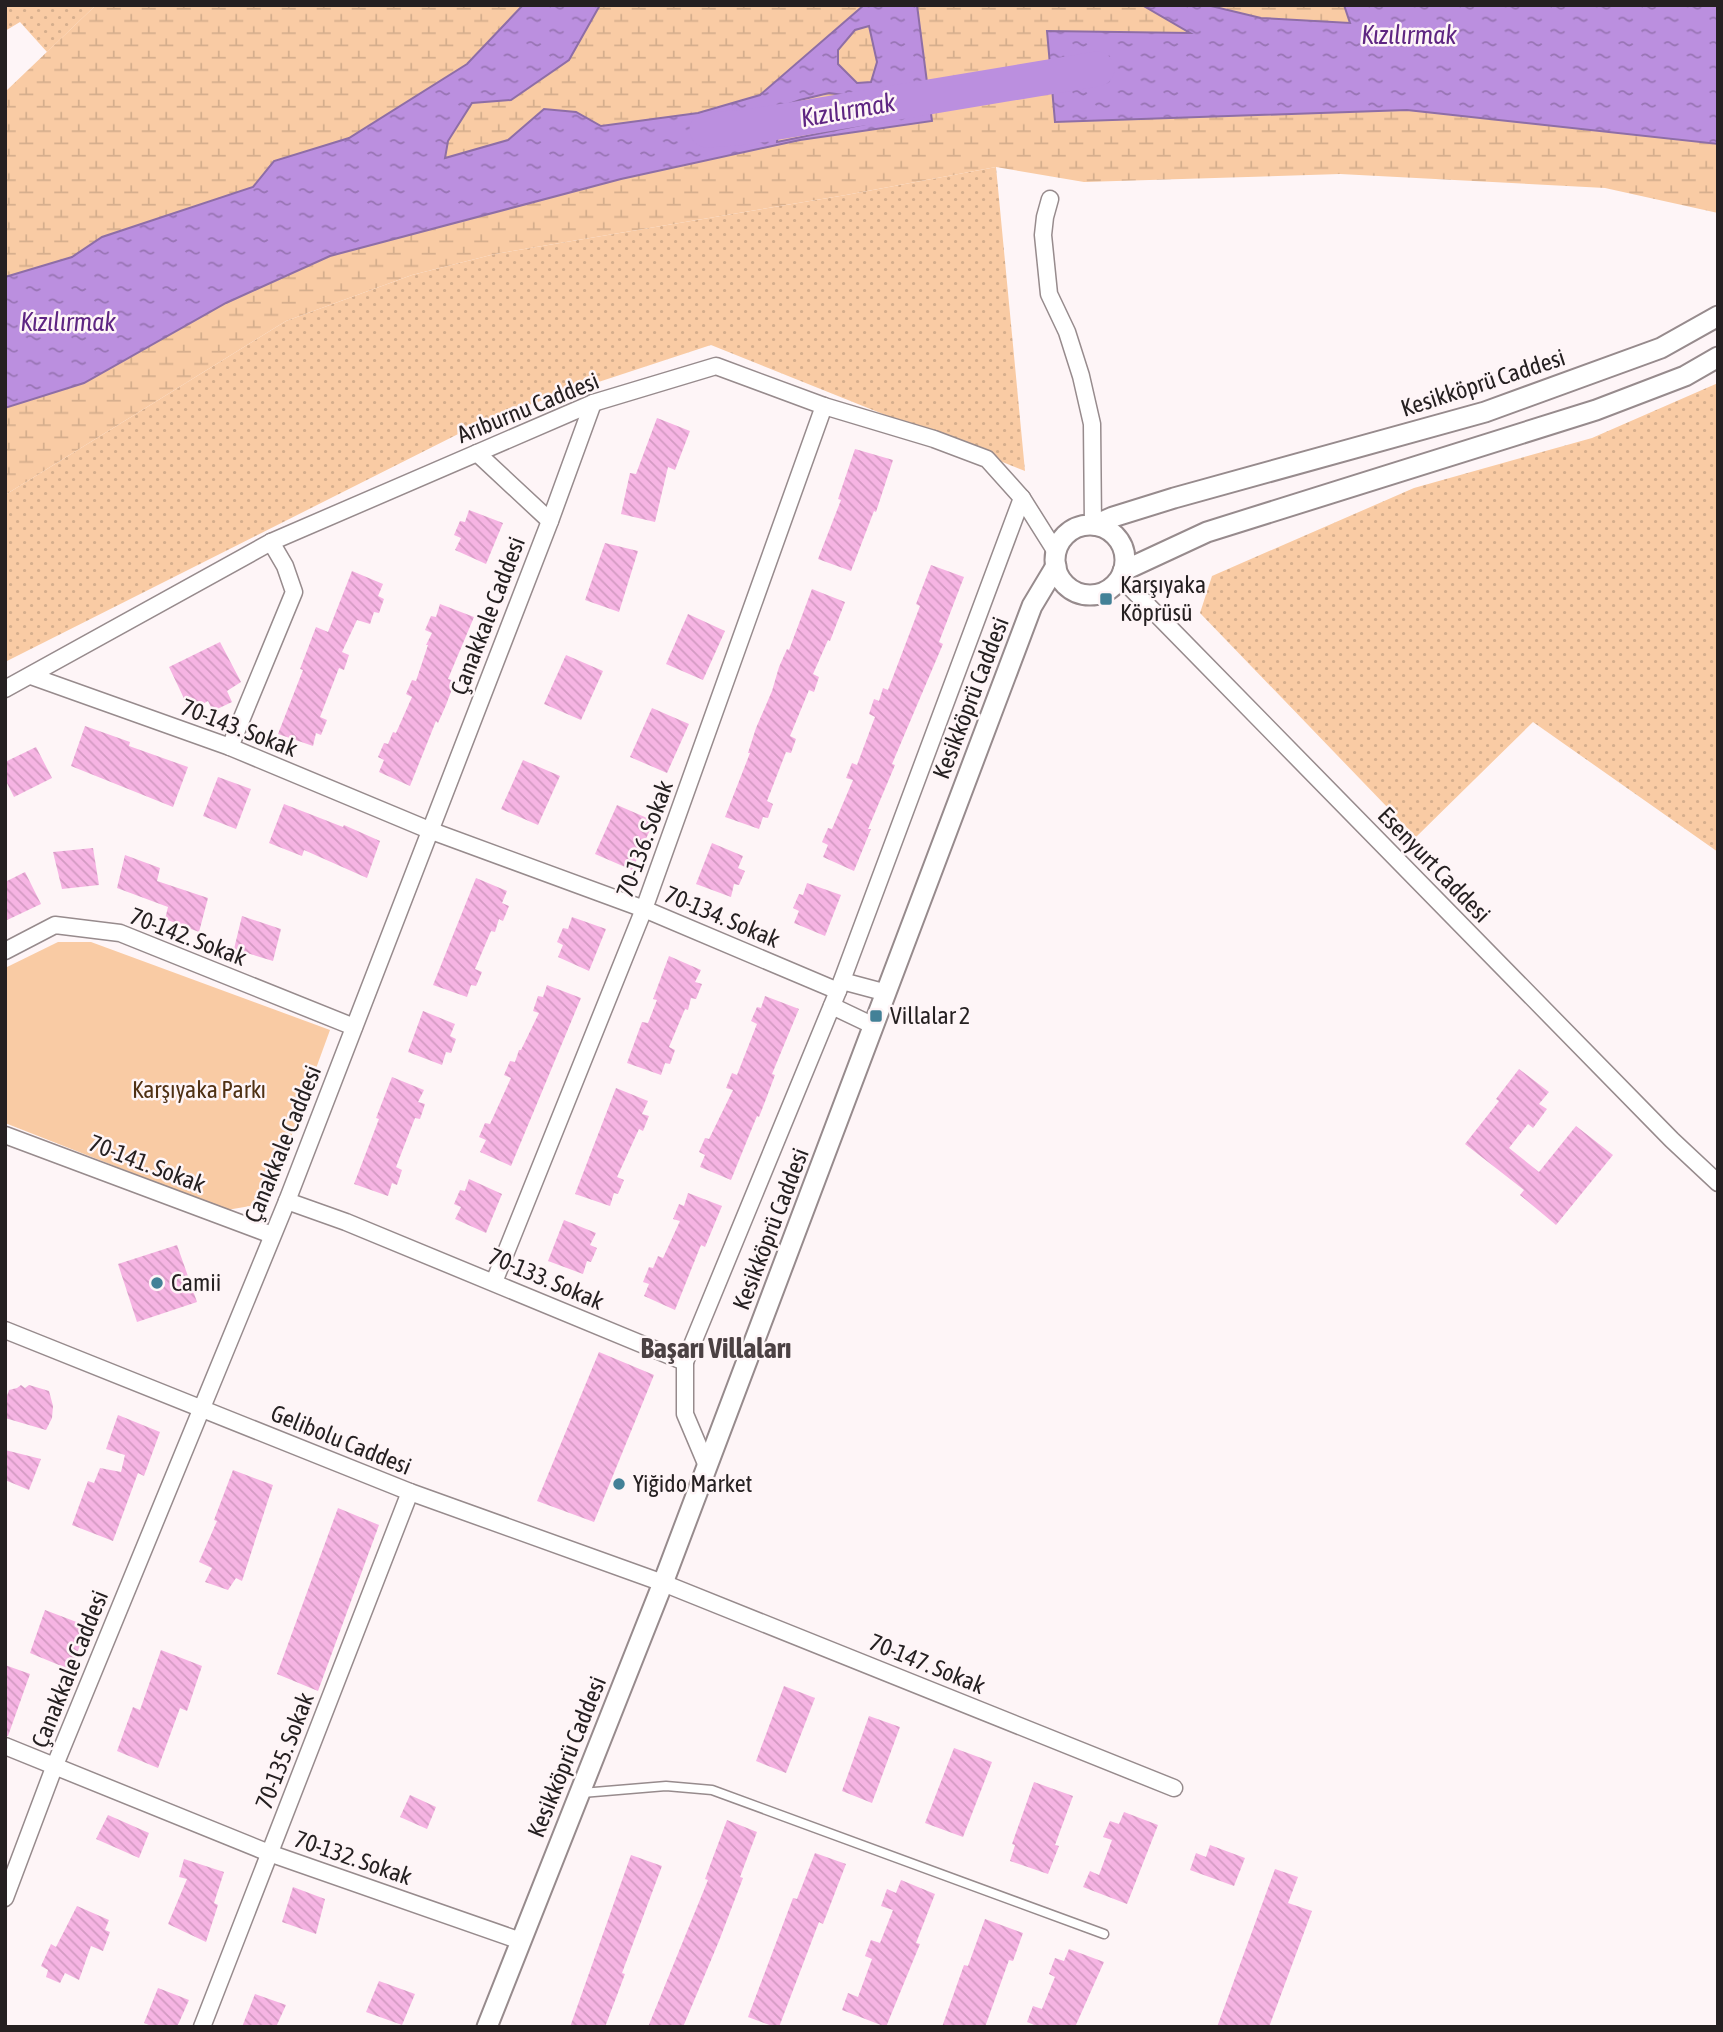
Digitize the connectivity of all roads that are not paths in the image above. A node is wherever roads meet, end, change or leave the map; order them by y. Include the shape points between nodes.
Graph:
1 (1050, 199) dead end
2 (1718, 316) edge
3 (1718, 357) edge
4 (593, 403) junction
5 (824, 406) junction
6 (477, 453) junction
7 (1022, 498) junction
8 (550, 520) junction
9 (1094, 525) junction
10 (271, 542) junction
11 (1056, 559) junction
12 (1121, 574) junction
13 (31, 676) junction
14 (5, 689) edge
15 (230, 747) junction
16 (429, 830) junction
17 (644, 909) junction
18 (5, 951) edge
19 (837, 993) junction
20 (887, 993) junction
21 (874, 1026) junction
22 (354, 1027) junction
23 (5, 1135) edge
24 (1718, 1183) edge
25 (287, 1201) junction
26 (272, 1235) junction
27 (494, 1282) junction
28 (5, 1331) edge
29 (685, 1362) junction
30 (201, 1408) junction
31 (708, 1466) junction
32 (410, 1492) junction
33 (663, 1583) junction
34 (5, 1745) edge
35 (55, 1765) junction
36 (1174, 1788) dead end
37 (579, 1793) junction
38 (269, 1853) junction
39 (5, 1898) edge
40 (1104, 1934) dead end
41 (521, 1941) junction
42 (202, 2027) edge
43 (487, 2027) edge

1 - 9 street via 1044,235 1049,294 1082,376 1091,424
2 - 9 street, Kesikköprü Caddesi via 1661,348 1485,412 1174,498
3 - 12 street via 1685,376 1596,410 1207,532
4 - 5 street, Arıburnu Caddesi via 716,366
4 - 6 street, Arıburnu Caddesi
4 - 8 street, Çanakkale Caddesi
5 - 7 street, Arıburnu Caddesi via 987,459
5 - 17 street, 70-136. Sokak
6 - 8 street
6 - 10 street, Arıburnu Caddesi
7 - 11 street, Arıburnu Caddesi
7 - 19 street, Kesikköprü Caddesi
8 - 16 street, Çanakkale Caddesi
9 - 11 street via 1069,531
9 - 12 street via 1118,539 1125,556
10 - 13 street, Arıburnu Caddesi
10 - 15 street via 294,592
11 - 12 street via 1065,584 1075,592 1089,595 1110,588
11 - 20 street, Kesikköprü Caddesi via 1028,618
12 - 24 street, Esenyurt Caddesi
13 - 14 street, Arıburnu Caddesi
13 - 15 street, 70-143. Sokak
15 - 16 street, 70-143. Sokak
16 - 17 street, 70-134. Sokak
16 - 22 street, Çanakkale Caddesi
17 - 19 street, 70-134. Sokak
17 - 27 street, 70-136. Sokak
18 - 22 street, 70-142. Sokak via 55,925 120,933
19 - 20 street
19 - 21 street
19 - 29 street, Kesikköprü Caddesi
20 - 21 street, Kesikköprü Caddesi
21 - 31 street, Kesikköprü Caddesi
22 - 25 street, Çanakkale Caddesi
23 - 26 street, 70-141. Sokak
25 - 26 street, Çanakkale Caddesi
25 - 27 street, 70-133. Sokak
26 - 30 street, Çanakkale Caddesi
27 - 29 street, 70-133. Sokak
28 - 30 street, Gelibolu Caddesi
29 - 31 street via 685,1414
30 - 32 street, Gelibolu Caddesi
30 - 35 street, Çanakkale Caddesi
31 - 33 street, Kesikköprü Caddesi
32 - 33 street, Gelibolu Caddesi
32 - 38 street, 70-135. Sokak
33 - 36 street, 70-147. Sokak
33 - 37 street, Kesikköprü Caddesi
34 - 35 street, 70-132. Sokak
35 - 38 street, 70-132. Sokak
35 - 39 street, Çanakkale Caddesi
37 - 40 lane via 666,1786 712,1790
37 - 41 street, Kesikköprü Caddesi
38 - 41 street, 70-132. Sokak
38 - 42 street, 70-135. Sokak
41 - 43 street, Kesikköprü Caddesi

